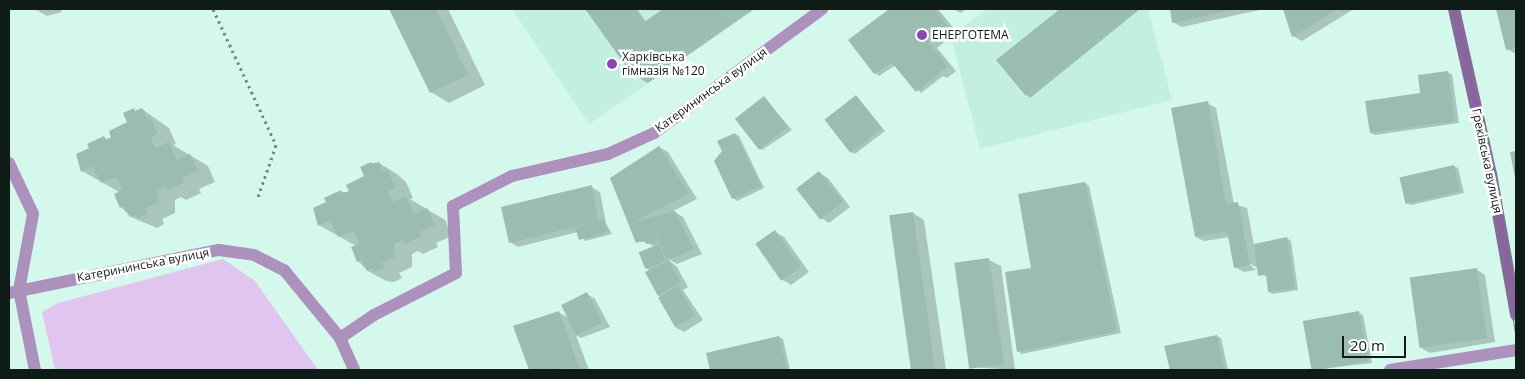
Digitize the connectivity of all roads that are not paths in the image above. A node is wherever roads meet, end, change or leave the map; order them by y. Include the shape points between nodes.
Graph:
1 (822, 9) edge
2 (1454, 9) edge
3 (9, 163) edge
4 (14, 292) edge
5 (1516, 314) edge
6 (340, 338) junction
7 (1516, 350) edge
8 (35, 370) edge
9 (354, 370) edge
10 (1390, 370) edge

1 - 6 street, Катерининська вулиця via 654,133 608,154 512,176 453,206 456,273 374,316
2 - 5 main road, Греківська вулиця via 1491,174
3 - 4 street via 32,214
4 - 6 street, Катерининська вулиця via 219,250 254,255 284,270
4 - 8 street
6 - 9 street
7 - 10 street

